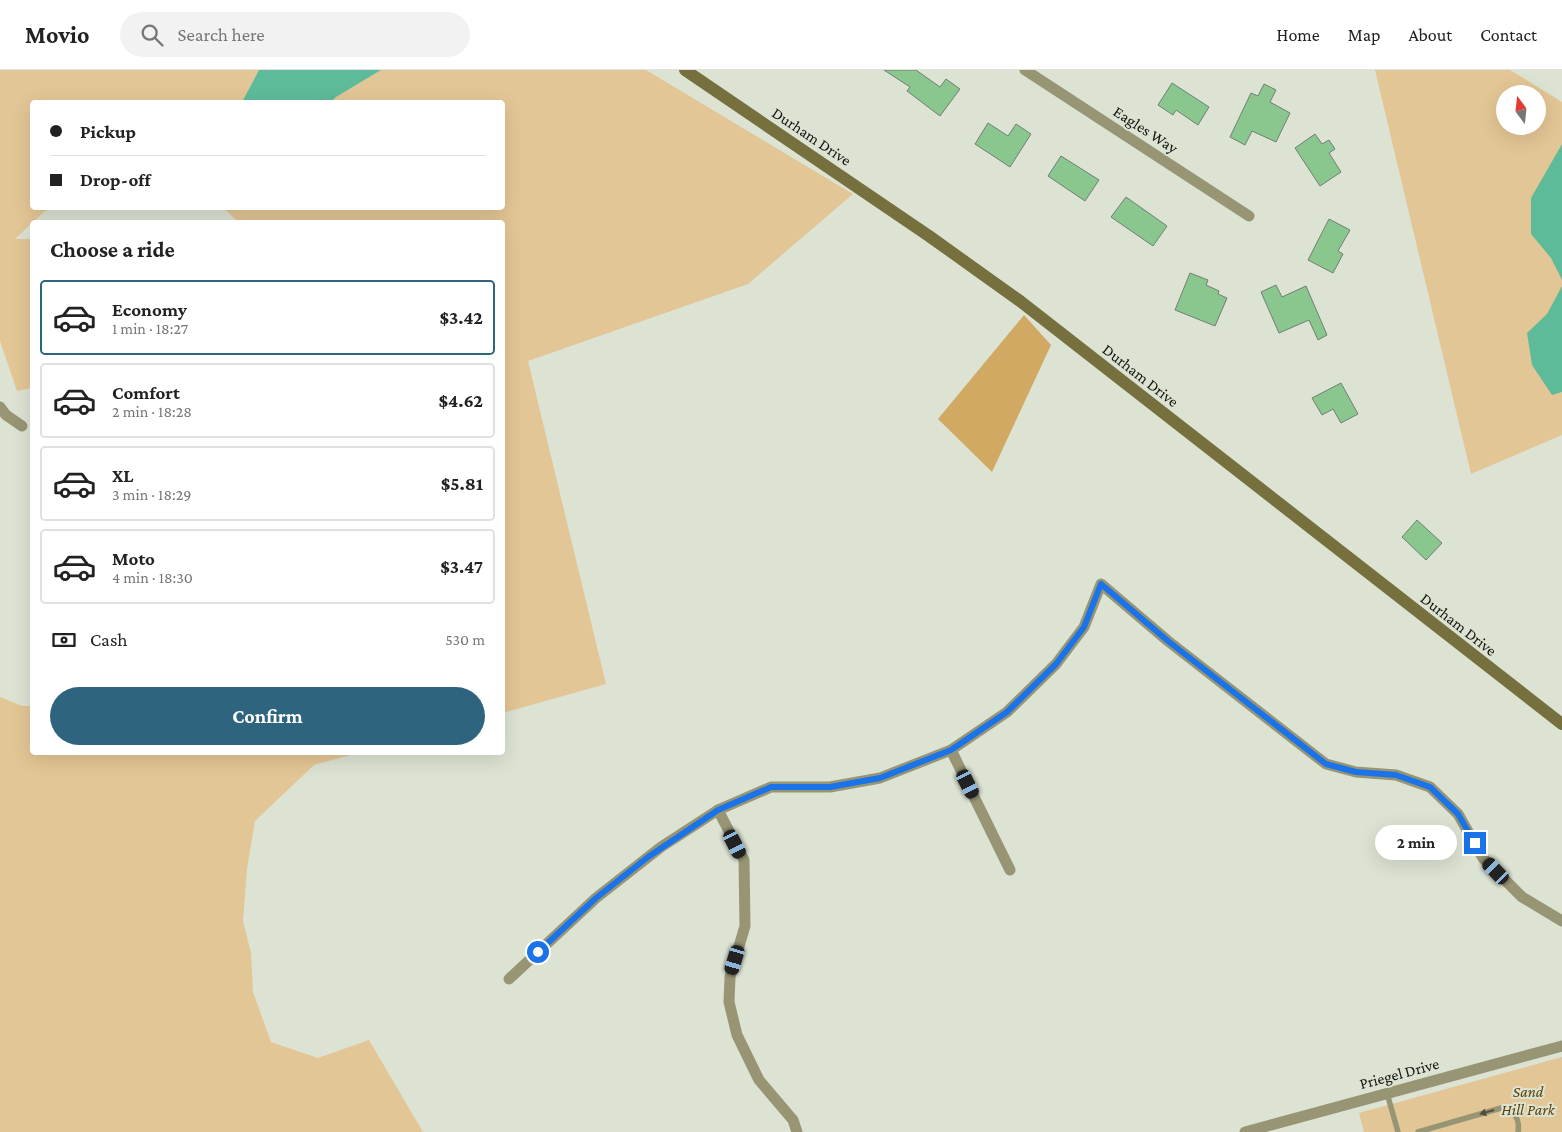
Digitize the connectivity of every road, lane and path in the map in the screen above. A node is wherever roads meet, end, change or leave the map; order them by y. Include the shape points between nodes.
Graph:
1 (685, 70) edge
2 (1025, 70) edge
3 (1249, 216) dead end
4 (0, 406) edge
5 (22, 426) dead end
6 (1562, 724) edge
7 (951, 750) junction
8 (718, 810) junction
9 (1010, 870) dead end
10 (1562, 921) edge
11 (508, 979) dead end
12 (1562, 1046) edge
13 (1387, 1093) junction
14 (798, 1132) edge
15 (1245, 1132) edge
16 (1398, 1132) edge
17 (1418, 1132) edge
18 (1518, 1132) edge

1 - 6 street, Durham Drive via 1020,301
2 - 3 street, Eagles Way
4 - 5 street via 6,415
7 - 8 street via 880,778 830,787 771,787
7 - 9 street
7 - 10 street via 1007,712 1056,664 1084,627 1101,584 1168,641 1326,764 1356,772 1396,775 1430,787 1458,814 1483,858 1522,897
8 - 11 street via 661,847 596,898
8 - 14 street via 744,860 745,926 730,977 729,1002 736,1035 759,1080
12 - 13 street, Priegel Drive
13 - 15 street, Priegel Drive
13 - 16 lane
18 -> 17 lane via 1514,1114 1501,1108

